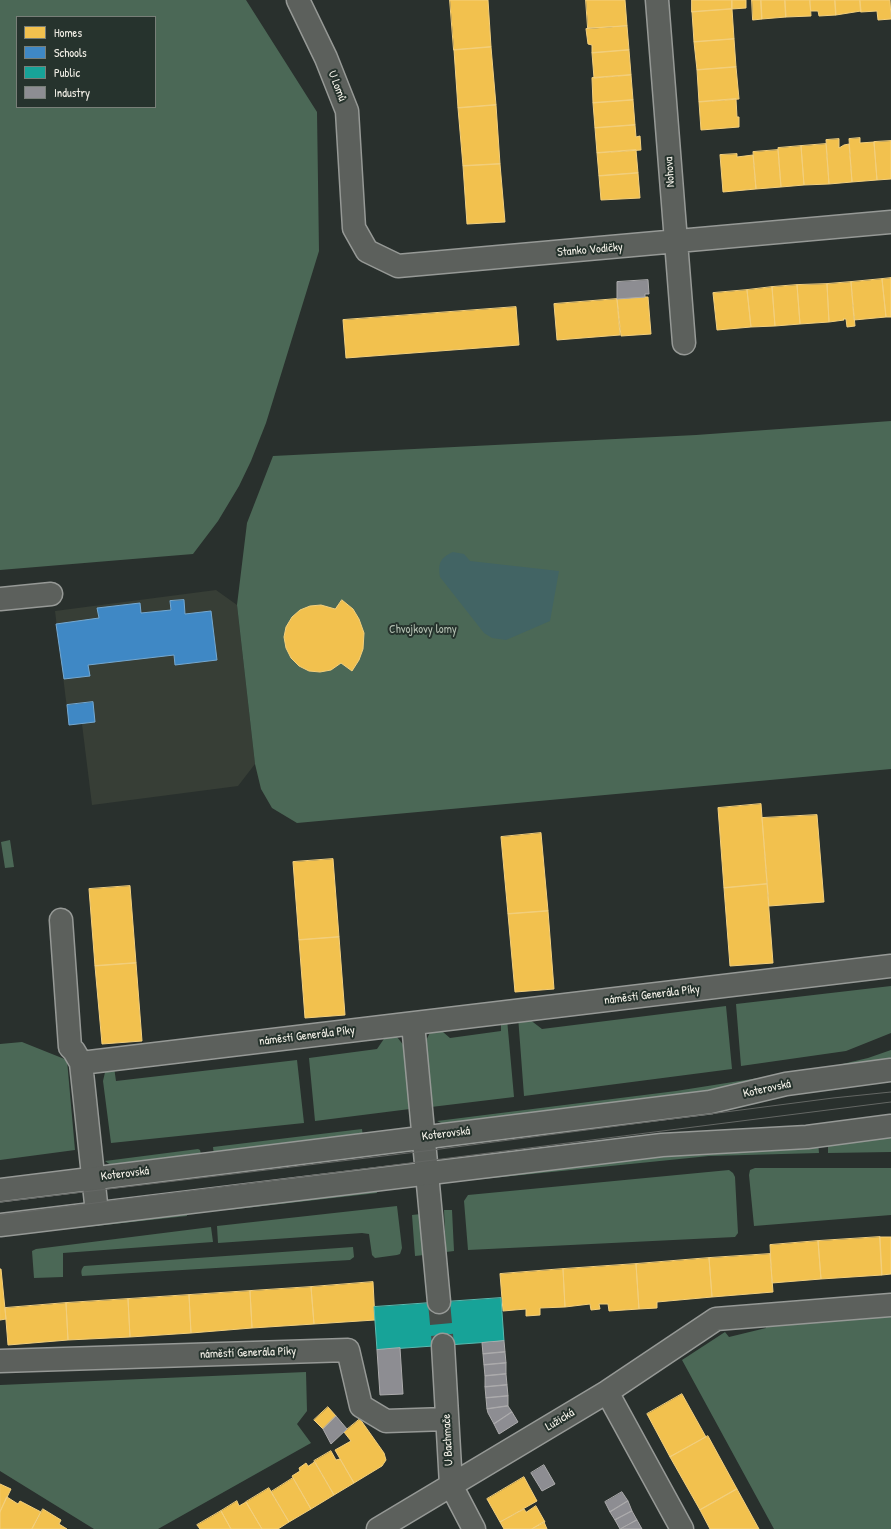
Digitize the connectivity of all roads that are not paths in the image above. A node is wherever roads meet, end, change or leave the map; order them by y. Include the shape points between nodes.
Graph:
1 (298, 0) edge
2 (656, 0) edge
3 (352, 179) joint
4 (891, 222) edge
5 (675, 242) junction
6 (684, 343) dead end
7 (51, 594) dead end
8 (0, 600) edge
9 (61, 920) dead end
10 (891, 966) edge
11 (413, 1024) junction
12 (81, 1063) junction
13 (891, 1070) edge
14 (891, 1126) edge
15 (423, 1137) junction
16 (427, 1173) junction
17 (93, 1178) junction
18 (0, 1190) edge
19 (97, 1213) junction
20 (0, 1225) edge
21 (439, 1302) tunnel mouth
22 (891, 1306) edge
23 (443, 1345) tunnel mouth
24 (0, 1361) edge
25 (607, 1392) junction
26 (447, 1419) junction
27 (451, 1485) junction
28 (378, 1529) edge
29 (474, 1529) edge
30 (682, 1529) edge

1 - 3 street, U Lomů via 326,58 347,111
2 - 5 street, Nohova
3 - 5 street, Stanko Vodičky via 354,228 367,251 398,266
4 - 5 street, Stanko Vodičky
5 - 6 street, Nohova
7 - 8 street
9 - 12 street via 70,1047
10 - 11 street, náměstí Generála Píky
11 - 12 street, náměstí Generála Píky
11 - 15 street
12 - 17 street
13 - 15 street, Koterovská via 786,1084 710,1102
14 - 16 street via 807,1137 662,1145
15 - 16 street
15 - 17 street, Koterovská
16 - 19 street
16 - 21 street
17 - 18 street, Koterovská
17 - 19 street
19 - 20 street
22 - 25 street, Lužická via 716,1319
23 - 26 street, U Bachmače
24 - 26 street, náměstí Generála Píky via 348,1350 361,1406 386,1421
25 - 27 street, Lužická
25 - 30 street
26 - 27 street, U Bachmače
27 - 28 street, Lužická
27 - 29 street, U Bachmače

